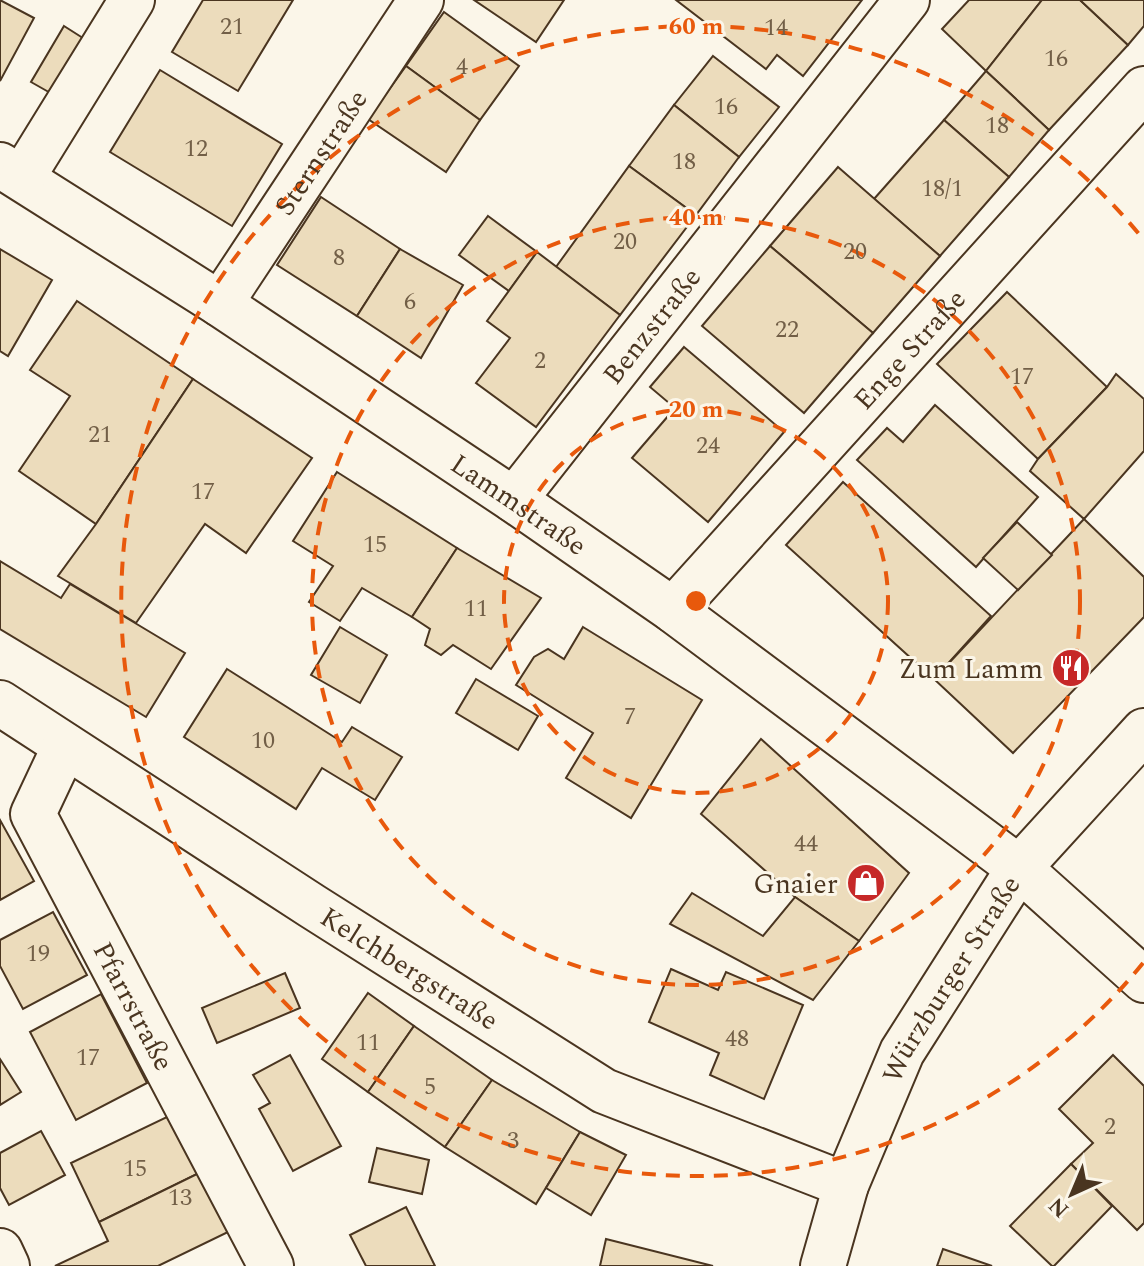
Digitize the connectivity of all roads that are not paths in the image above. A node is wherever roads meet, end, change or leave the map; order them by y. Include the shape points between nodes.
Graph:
1 (132, 0) edge
2 (421, 0) edge
3 (907, 0) edge
4 (1144, 89) edge
5 (11, 172) edge
6 (220, 304) junction
7 (514, 500) junction
8 (673, 610) junction
9 (0, 703) edge
10 (1144, 731) edge
11 (65, 746) junction
12 (1019, 868) junction
13 (1144, 980) edge
14 (846, 1185) junction
15 (0, 1251) edge
16 (7, 1266) edge
17 (271, 1266) edge
18 (823, 1266) edge

1 - 5 street
2 - 6 street, Sternstraße
3 - 7 street, Benzstraße
4 - 8 street, Enge Straße
5 - 6 street, Lammstraße
6 - 7 street, Lammstraße
7 - 8 street, Lammstraße
8 - 12 street, Lammstraße
9 - 11 street, Kelchbergstraße
10 - 12 street, Würzburger Straße
11 - 14 street, Kelchbergstraße via 604,1091
11 - 17 street, Pfarrstraße via 33,814
12 - 13 street, Lammstraße
12 - 14 street, Würzburger Straße via 902,1052
14 - 18 street, Würzburger Straße
15 - 16 street

